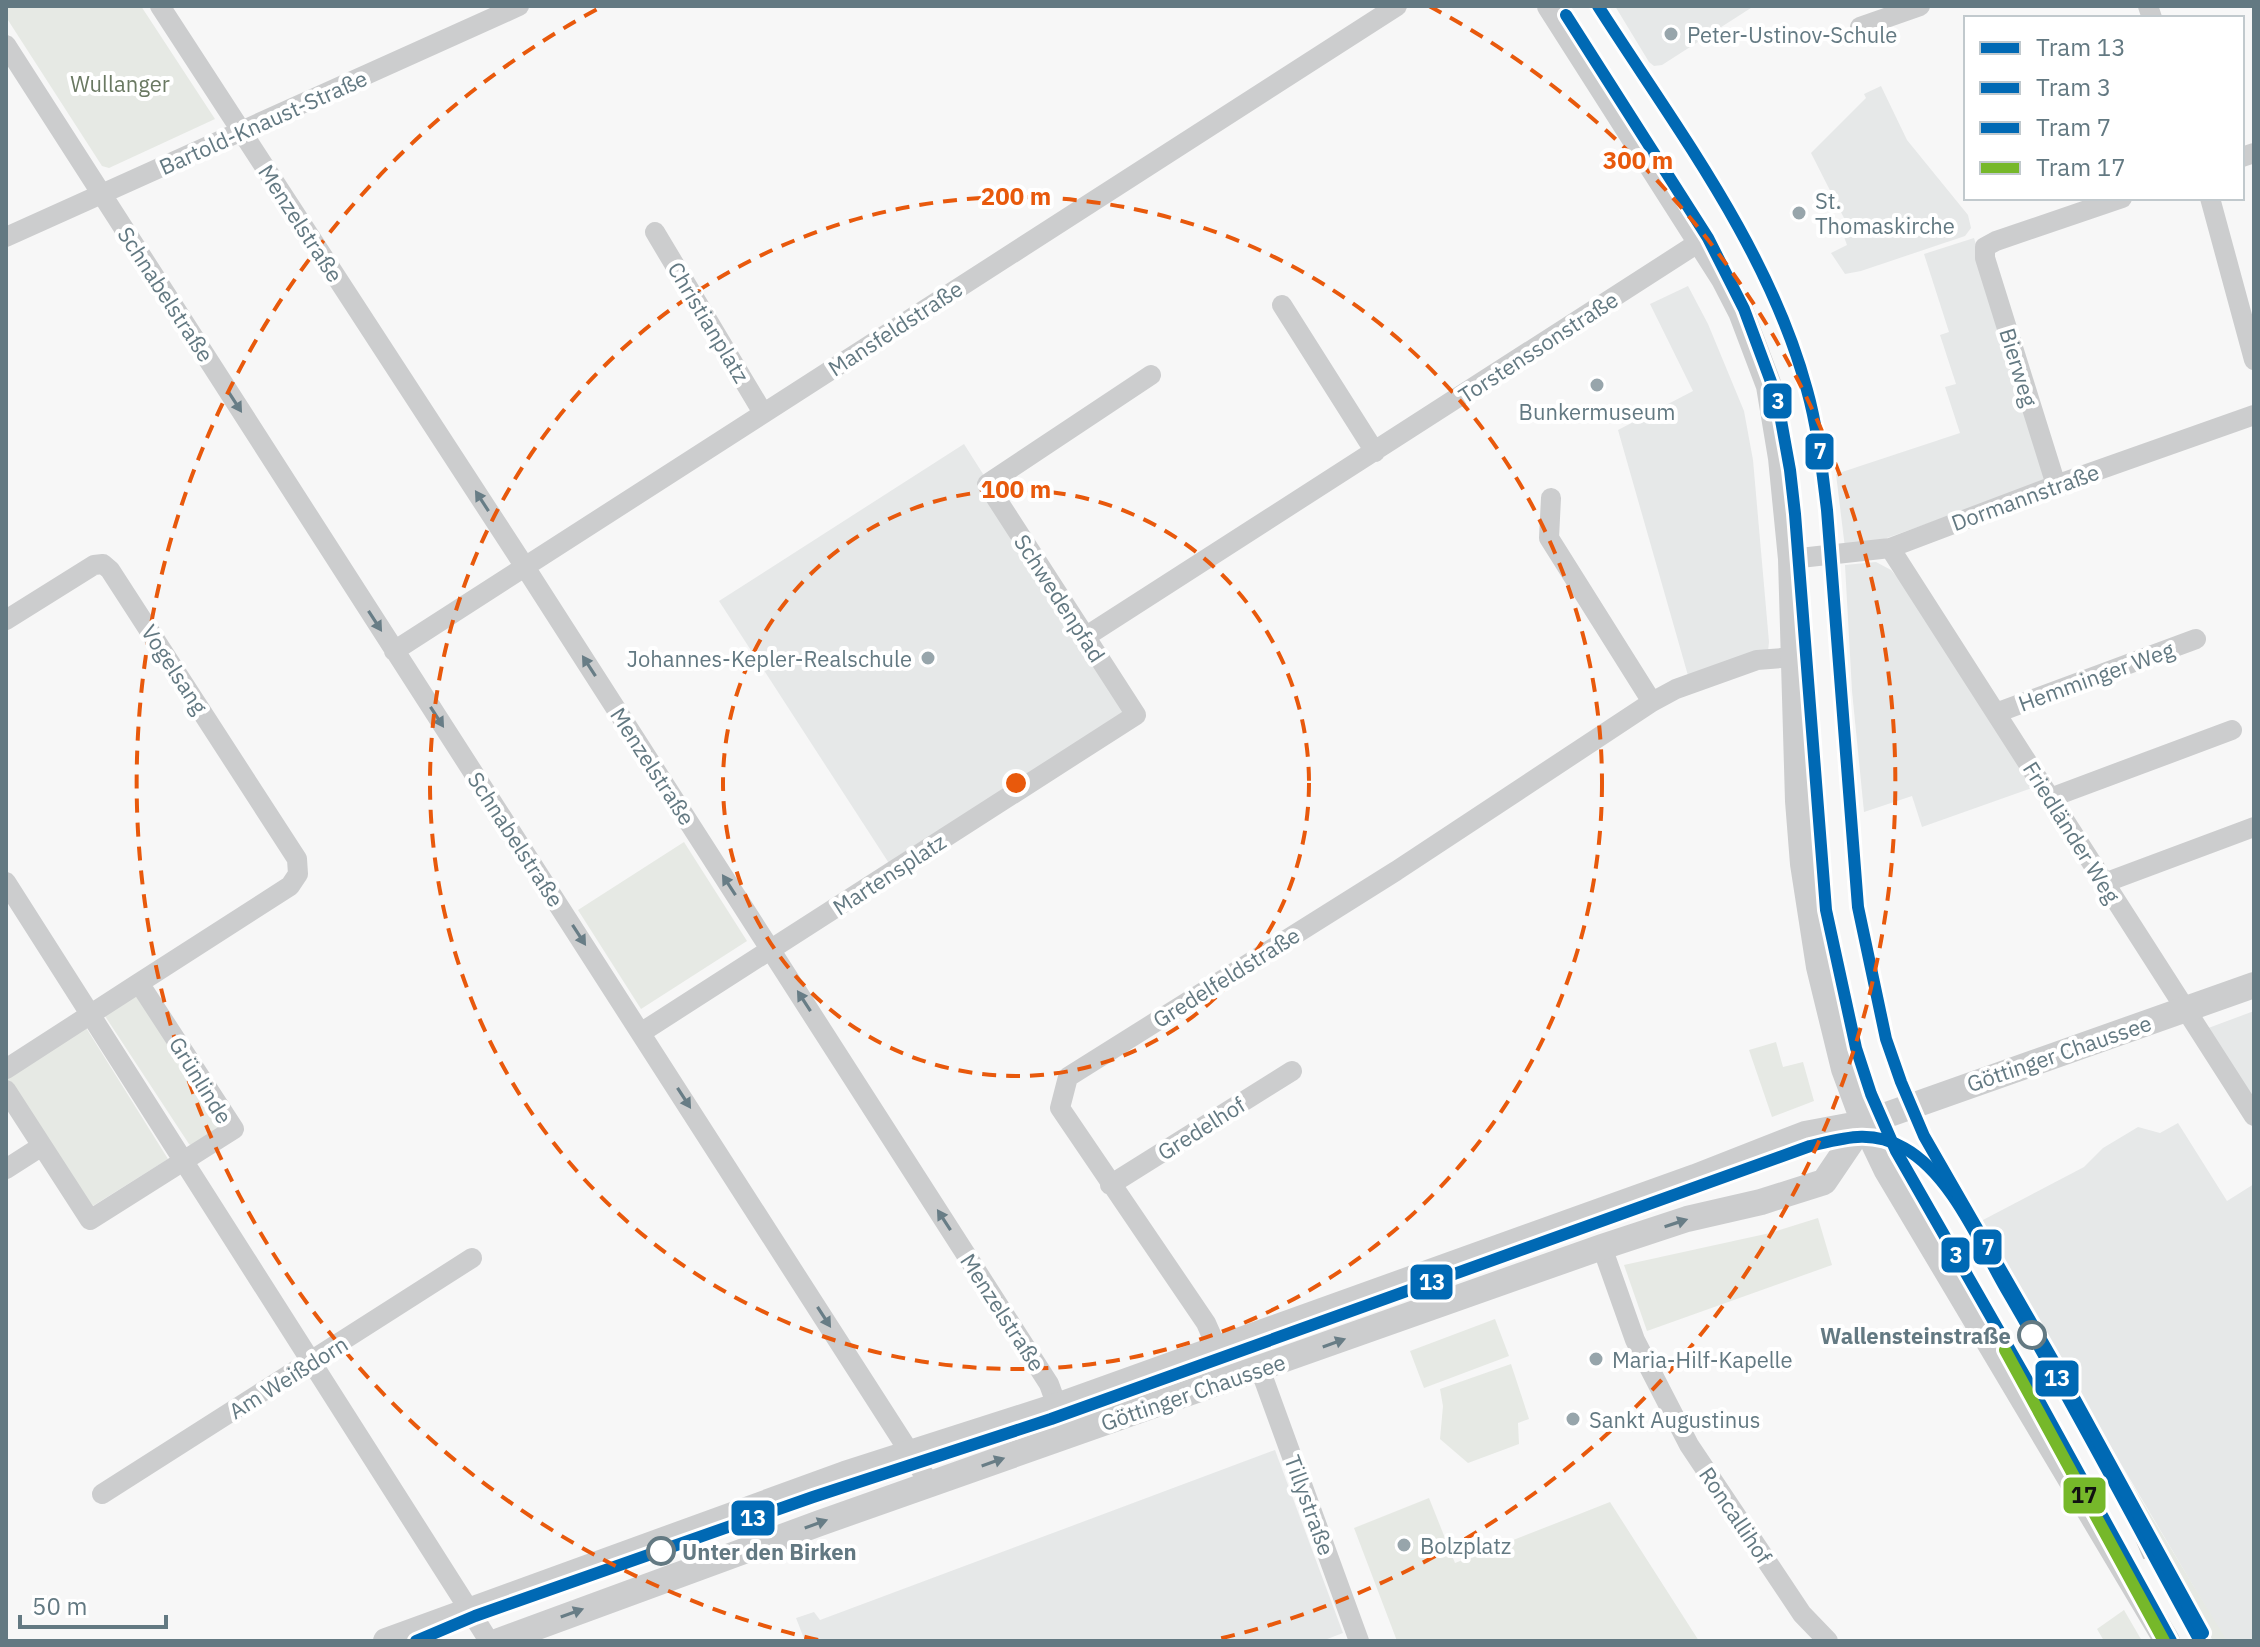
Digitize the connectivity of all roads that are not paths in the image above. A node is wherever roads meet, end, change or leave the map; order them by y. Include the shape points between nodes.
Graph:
1 (160, 6) edge
2 (519, 6) edge
3 (1397, 6) edge
4 (1550, 6) edge
5 (1920, 6) edge
6 (1860, 27) dead end
7 (6, 45) edge
8 (241, 131) junction
9 (102, 194) junction
10 (2116, 200) edge
11 (2211, 200) edge
12 (655, 232) dead end
13 (6, 237) edge
14 (1701, 241) junction
15 (1282, 305) dead end
16 (2254, 360) edge
17 (1151, 375) dead end
18 (763, 413) junction
19 (2254, 415) edge
20 (1375, 452) junction
21 (2056, 485) junction
22 (1551, 498) dead end
23 (1890, 548) junction
24 (1791, 559) junction
25 (525, 567) junction
26 (6, 620) edge
27 (1085, 637) junction
28 (2196, 639) dead end
29 (394, 651) junction
30 (1795, 657) junction
31 (1652, 702) junction
32 (1996, 713) junction
33 (1136, 715) joint
34 (2232, 730) dead end
35 (2050, 798) junction
36 (2254, 827) edge
37 (6, 882) edge
38 (2104, 883) junction
39 (771, 951) junction
40 (139, 983) junction
41 (2254, 985) edge
42 (2185, 1009) junction
43 (90, 1014) junction
44 (642, 1032) junction
45 (6, 1069) edge
46 (1292, 1071) dead end
47 (6, 1090) edge
48 (2254, 1116) edge
49 (1864, 1123) junction
50 (42, 1146) junction
51 (184, 1160) junction
52 (6, 1169) edge
53 (1110, 1185) junction
54 (1602, 1247) junction
55 (472, 1258) dead end
56 (1217, 1348) junction
57 (312, 1362) junction
58 (1260, 1369) junction
59 (1057, 1406) junction
60 (912, 1454) junction
61 (930, 1484) junction
62 (102, 1494) dead end
63 (472, 1613) junction
64 (386, 1641) edge
65 (489, 1641) edge
66 (499, 1641) edge
67 (1359, 1641) edge
68 (1828, 1641) edge
69 (2167, 1641) edge

1 - 8 street
2 - 8 street, Bartold-Knaust-Straße
3 - 18 street, Mansfeldstraße
4 - 14 street
5 - 6 street
7 - 9 street
8 - 9 street, Bartold-Knaust-Straße
25 -> 8 street, Menzelstraße
9 - 13 street, Bartold-Knaust-Straße
9 -> 29 street, Schnabelstraße
10 - 21 street, Bierweg via 1985,247
11 - 16 street
12 - 18 street, Christianplatz
14 - 20 street, Torstenssonstraße
14 - 24 street via 1741,312 1769,386
15 - 20 street
17 - 27 street, Schwedenpfad via 987,484
18 - 25 street, Mansfeldstraße
19 - 21 street, Dormannstraße
20 - 27 street, Torstenssonstraße
21 - 23 street, Dormannstraße
22 - 31 street via 1549,538
23 - 24 street, Dormannstraße
23 - 32 street, Friedländer Weg
24 - 30 street
25 - 29 street, Mansfeldstraße
39 -> 25 street, Menzelstraße
26 - 40 street, Vogelsang via 103,564 297,859 298,874 290,886
27 - 33 street, Schwedenpfad
28 - 32 street, Hemminger Weg
29 -> 44 street, Schnabelstraße
30 - 31 street, Gredelfeldstraße via 1757,660
30 - 49 street via 1803,864 1819,967 1844,1069
31 - 53 street, Gredelfeldstraße via 1068,1077 1060,1108
32 - 35 street, Friedländer Weg
33 - 39 street, Martensplatz
34 - 35 street
35 - 38 street, Friedländer Weg
36 - 38 street
37 - 43 street
38 - 42 street, Friedländer Weg
39 - 44 street, Martensplatz
59 -> 39 street, Menzelstraße via 1049,1384
40 - 43 street
40 - 51 street, Grünlinde via 234,1129
41 - 42 street, Göttinger Chaussee
42 - 48 street, Friedländer Weg
42 - 49 street, Göttinger Chaussee
43 - 45 street
43 - 51 street
44 -> 60 street, Schnabelstraße
46 - 53 street, Gredelhof
47 - 50 street, Grünlinde
54 -> 49 street, Göttinger Chaussee via 1824,1182
49 - 56 street, Göttinger Chaussee via 1805,1134
49 - 69 street via 1938,1258
50 - 51 street, Grünlinde via 90,1220
50 - 52 street
51 - 57 street
53 - 56 street, Gredelfeldstraße via 1206,1323
58 -> 54 street, Göttinger Chaussee
54 - 68 street, Roncallihof via 1635,1340 1689,1445 1802,1614
55 - 57 street, Am Weißdorn
56 - 59 street, Göttinger Chaussee
57 - 62 street, Am Weißdorn
57 - 63 street
61 -> 58 street, Göttinger Chaussee
58 - 67 street, Tillystraße
59 - 60 street, Göttinger Chaussee
60 - 61 street, Schnabelstraße
60 - 63 street, Göttinger Chaussee
66 -> 61 street, Göttinger Chaussee
63 - 64 street, Göttinger Chaussee
63 - 65 street

